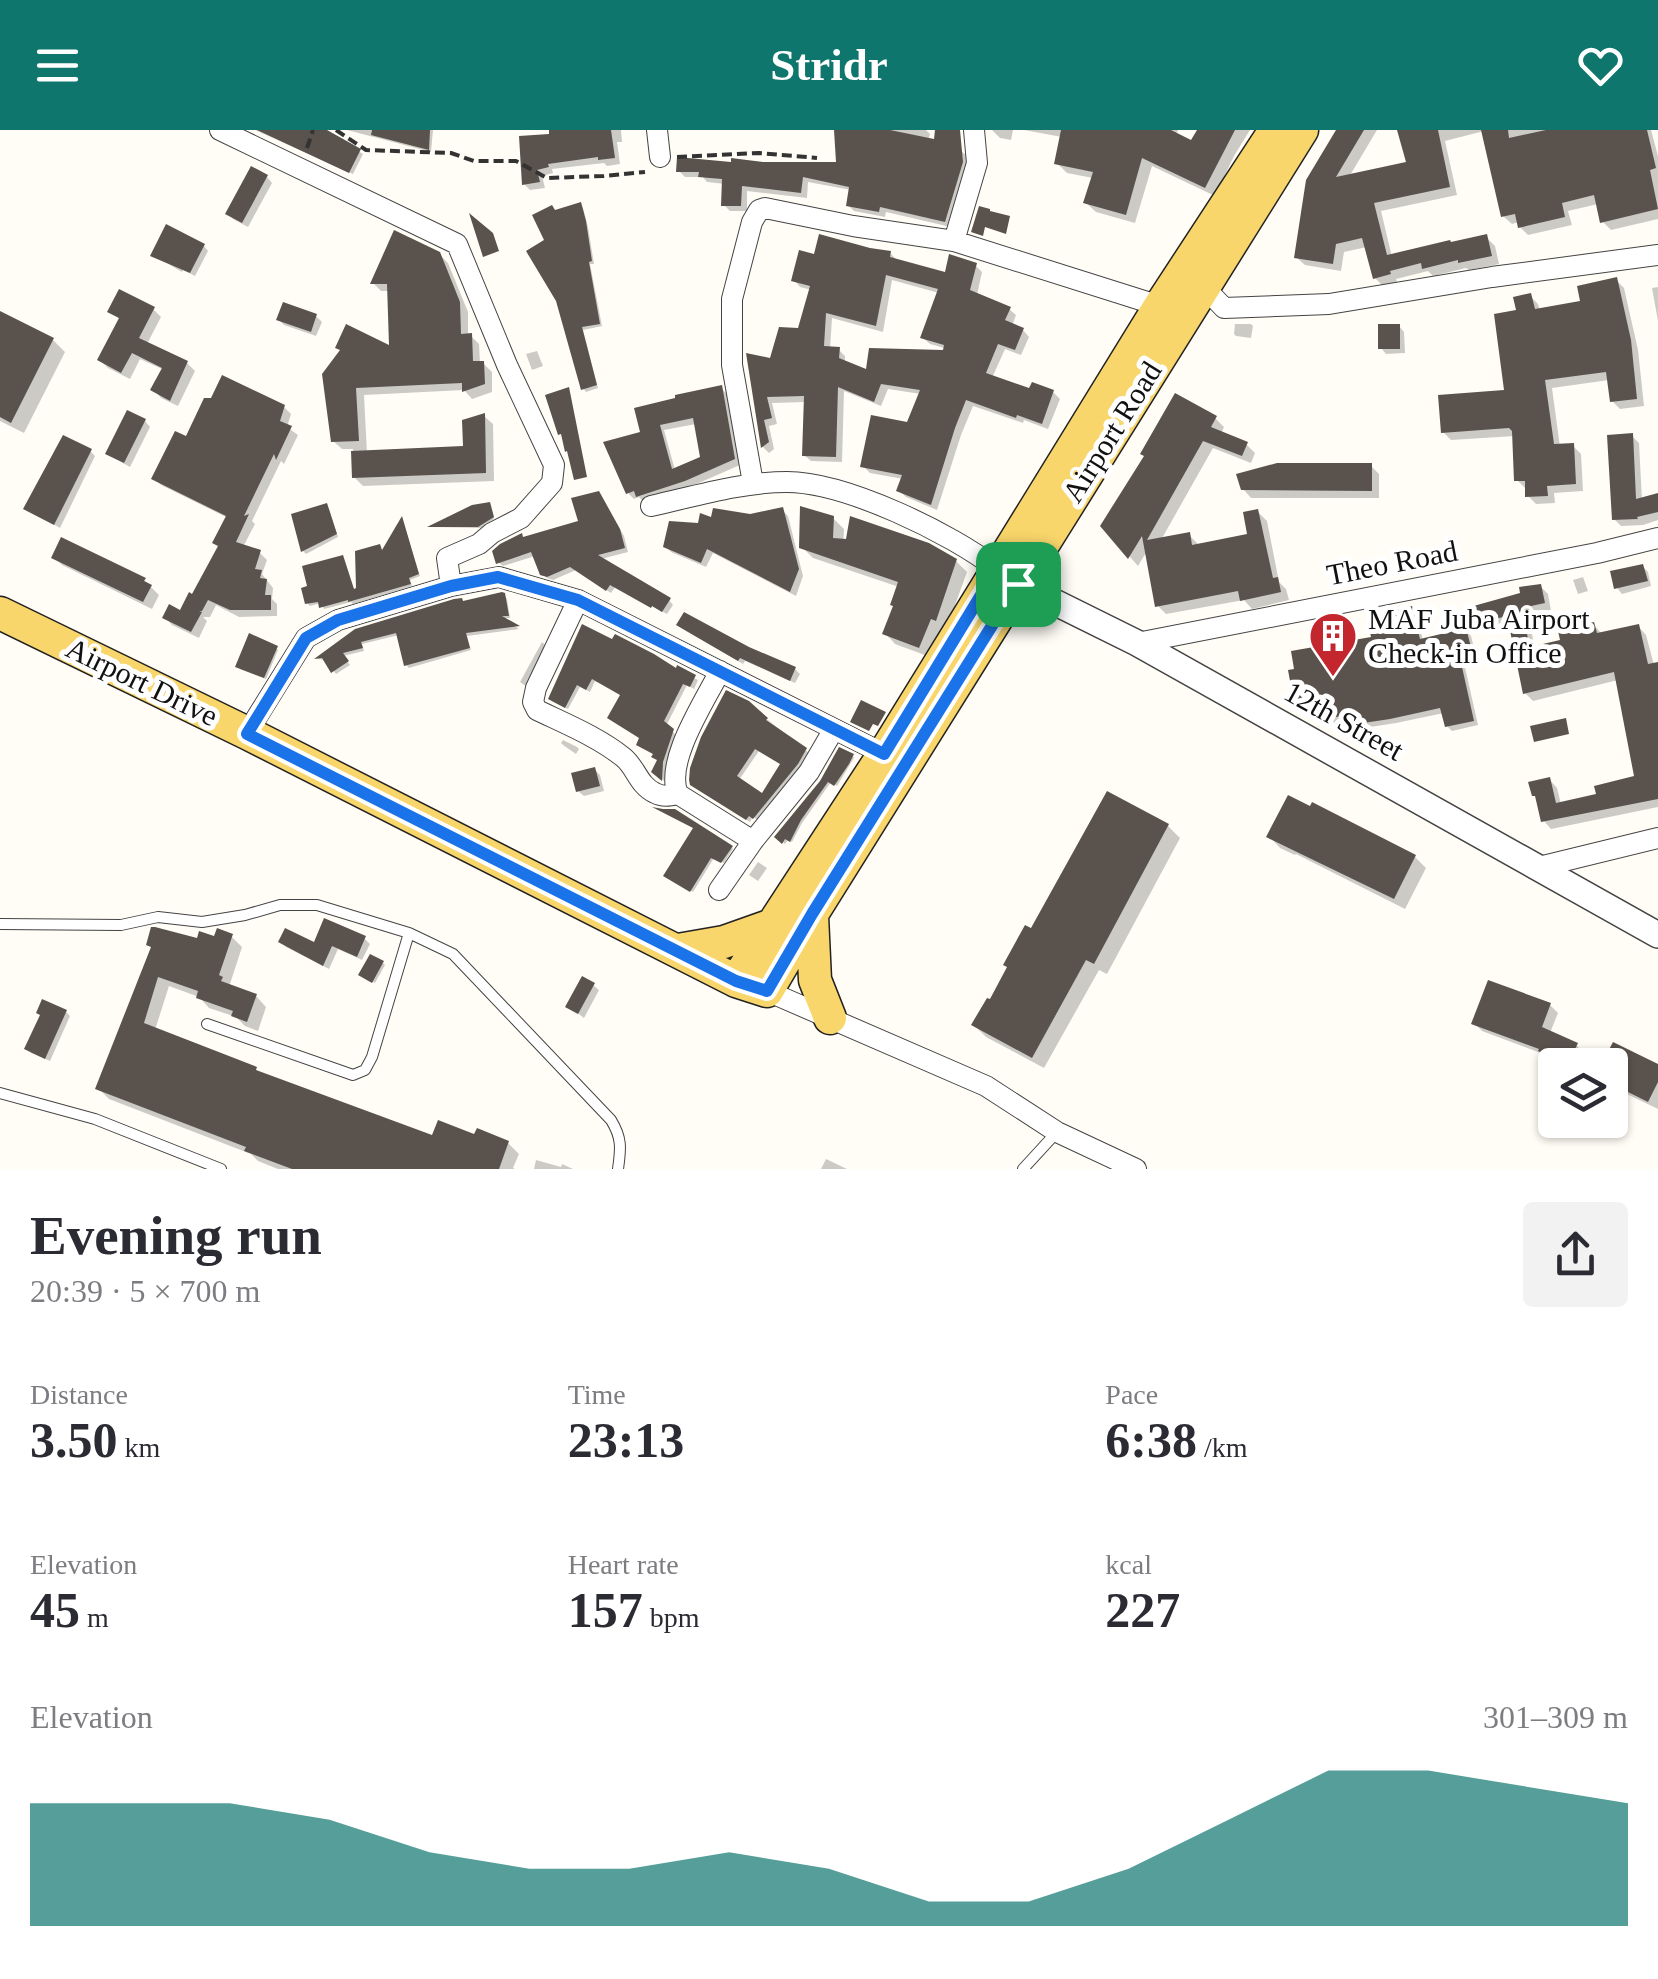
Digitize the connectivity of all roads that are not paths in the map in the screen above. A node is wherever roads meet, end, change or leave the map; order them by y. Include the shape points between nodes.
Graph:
1 (220, 130) edge
2 (658, 130) edge
3 (974, 130) edge
4 (1275, 130) edge
5 (1302, 130) edge
6 (660, 157) road end
7 (954, 241) junction
8 (1658, 255) edge
9 (1204, 286) junction
10 (1160, 306) junction
11 (753, 483) junction
12 (652, 506) dead end
13 (1658, 538) edge
14 (1007, 576) junction
15 (451, 586) junction
16 (578, 600) junction
17 (0, 613) edge
18 (1136, 643) junction
19 (720, 671) junction
20 (834, 728) junction
21 (247, 734) junction
22 (884, 754) junction
23 (678, 794) junction
24 (1658, 838) edge
25 (752, 841) junction
26 (1539, 867) junction
27 (720, 890) dead end
28 (812, 914) junction
29 (0, 924) edge
30 (775, 924) junction
31 (409, 933) junction
32 (1658, 935) edge
33 (678, 950) junction
34 (752, 986) junction
35 (830, 1018) junction
36 (207, 1024) dead end
37 (0, 1093) edge
38 (1058, 1132) junction
39 (221, 1169) edge
40 (618, 1169) edge
41 (1023, 1169) edge
42 (1136, 1169) edge

1 - 15 street via 457,244 554,465 552,483 522,518 447,558
2 - 6 street
3 - 7 street via 977,163
4 - 10 main road, Airport Road
5 - 9 main road, Airport Road
7 - 10 street
7 - 11 street via 765,208 755,214 732,299 732,365
8 - 9 street via 1329,304 1224,308
9 - 14 main road, Airport Road
10 - 14 main road, Airport Road
11 - 12 street
11 - 14 street via 813,484 881,506 948,536
13 - 18 street, Theo Road
14 - 18 street, 12th Street
14 - 22 main road, Airport Road
14 - 28 main road, Airport Road
15 - 16 street via 498,577
15 - 21 street via 338,620 306,638
16 - 19 street
16 - 23 street via 536,688 537,710 628,760 651,792
17 - 21 main road, Airport Drive
18 - 26 street, 12th Street
19 - 20 street
19 - 23 street via 674,770
20 - 22 street
20 - 25 street via 809,772
21 - 33 main road, Airport Drive
22 - 30 main road, Airport Road
23 - 25 street
24 - 26 street
25 - 27 street
26 - 32 street, 12th Street
28 - 34 main road, Airport Road
28 - 35 main road via 815,980
29 - 31 lane via 120,925 158,917 202,922 299,905
30 - 33 main road
30 - 34 main road, Airport Road
31 - 36 lane via 365,1070 353,1075
31 - 40 lane via 454,954 611,1120 619,1132
33 - 34 main road, Airport Drive
34 - 35 street
35 - 38 street via 986,1086
37 - 39 lane via 95,1119
38 - 41 lane
38 - 42 street

